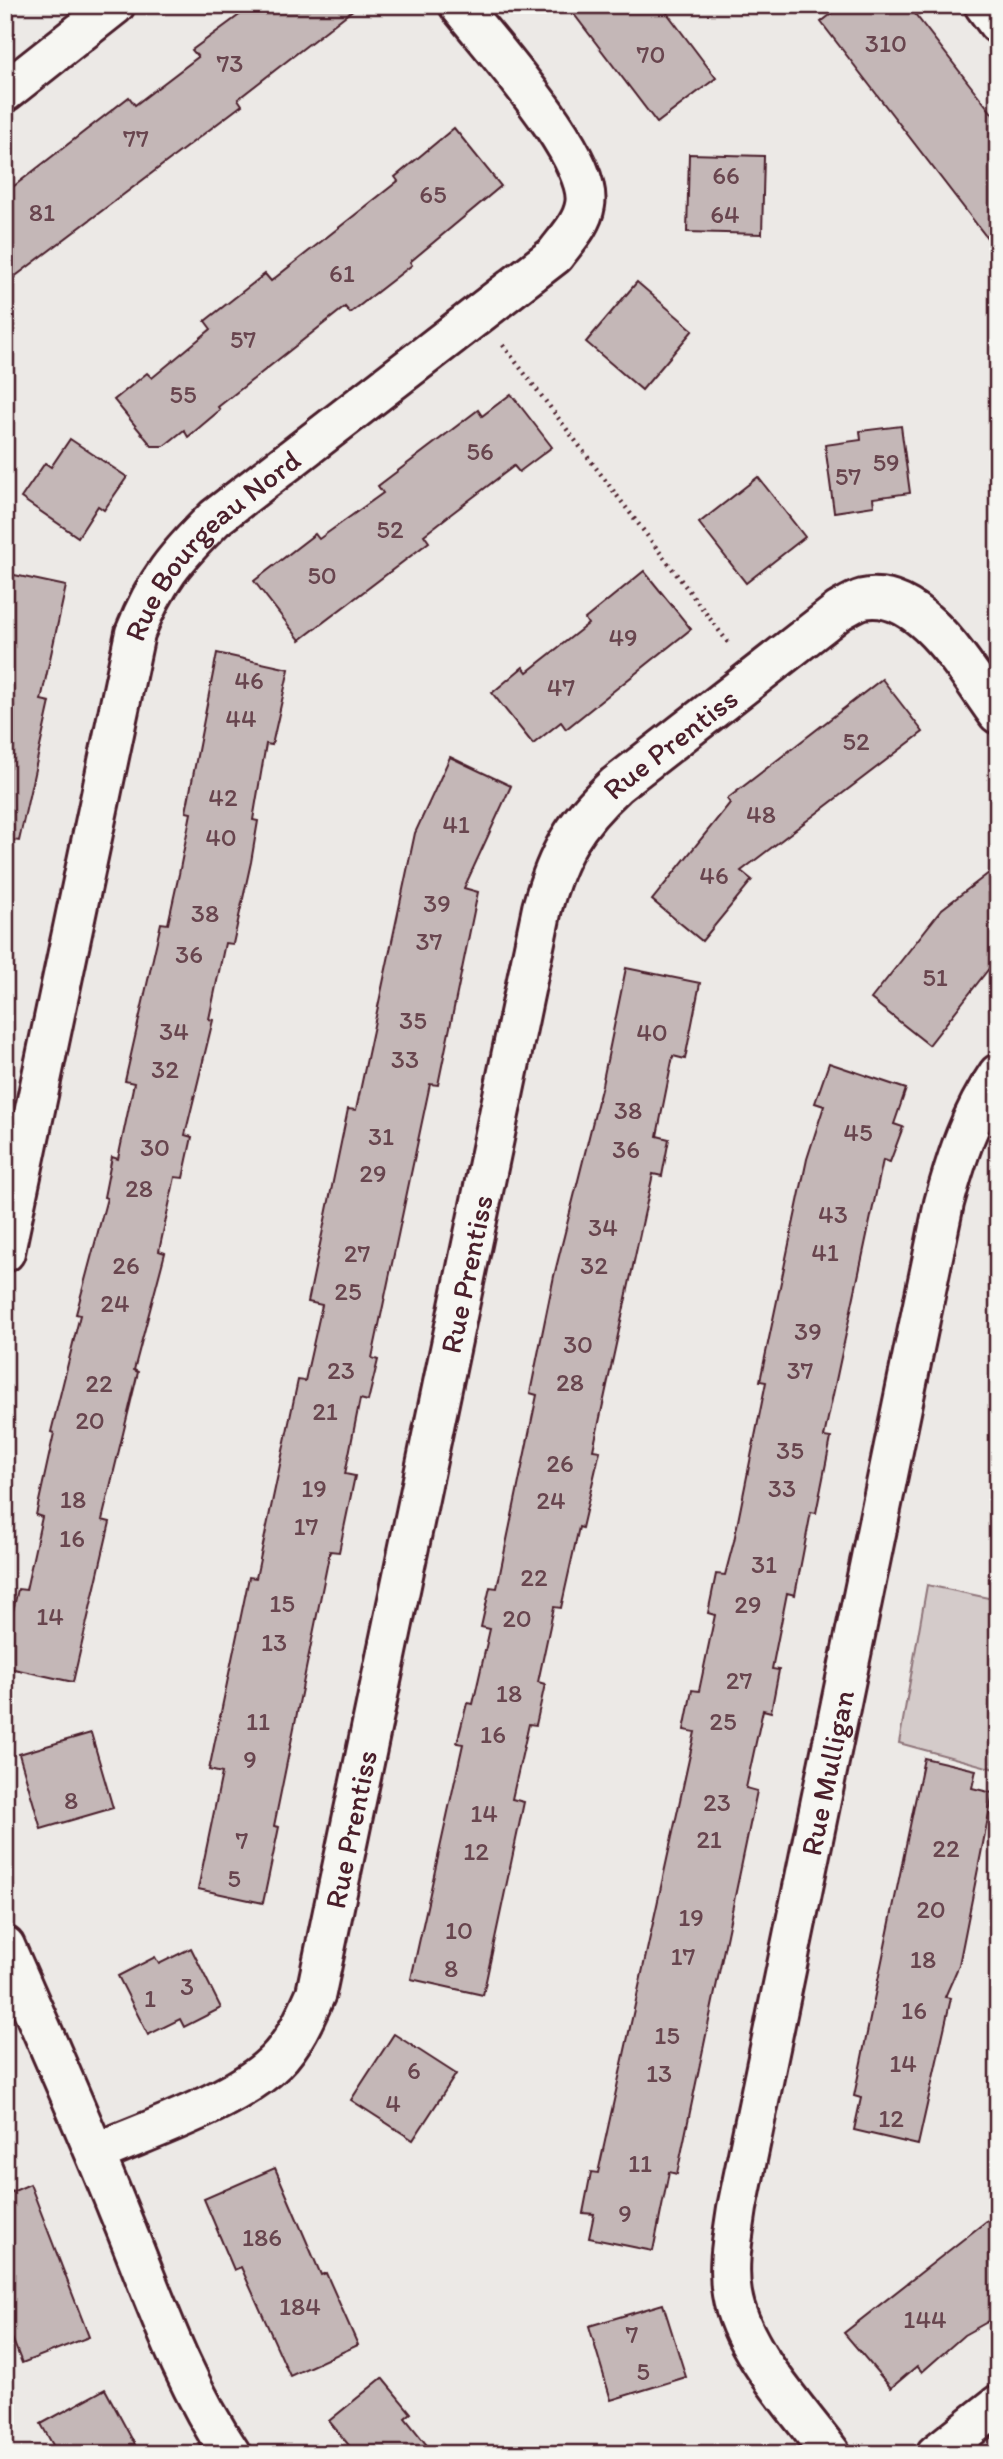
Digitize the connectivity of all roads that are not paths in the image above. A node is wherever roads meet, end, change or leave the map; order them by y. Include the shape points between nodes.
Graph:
1 (115, 5) edge
2 (459, 5) edge
3 (984, 5) edge
4 (998, 23) edge
5 (5, 92) edge
6 (998, 713) edge
7 (998, 1074) edge
8 (5, 1252) edge
9 (5, 1947) edge
10 (96, 2153) junction
11 (998, 2405) edge
12 (230, 2454) edge
13 (831, 2454) edge
14 (936, 2454) edge

1 - 5 street
2 - 8 street, Rue Bourgeau Nord via 568,144 583,176 586,204 577,226 555,255 215,518 172,560 149,597 135,633
3 - 4 street
6 - 10 street, Rue Prentiss via 932,627 911,609 889,598 862,599 839,611 586,813 553,869 319,1979 300,2030 274,2063 242,2087
7 - 13 street, Rue Mulligan via 979,1101 960,1144 944,1203 730,2257 732,2295 744,2329 765,2366
9 - 10 street
10 - 12 street via 188,2380
11 - 14 street

